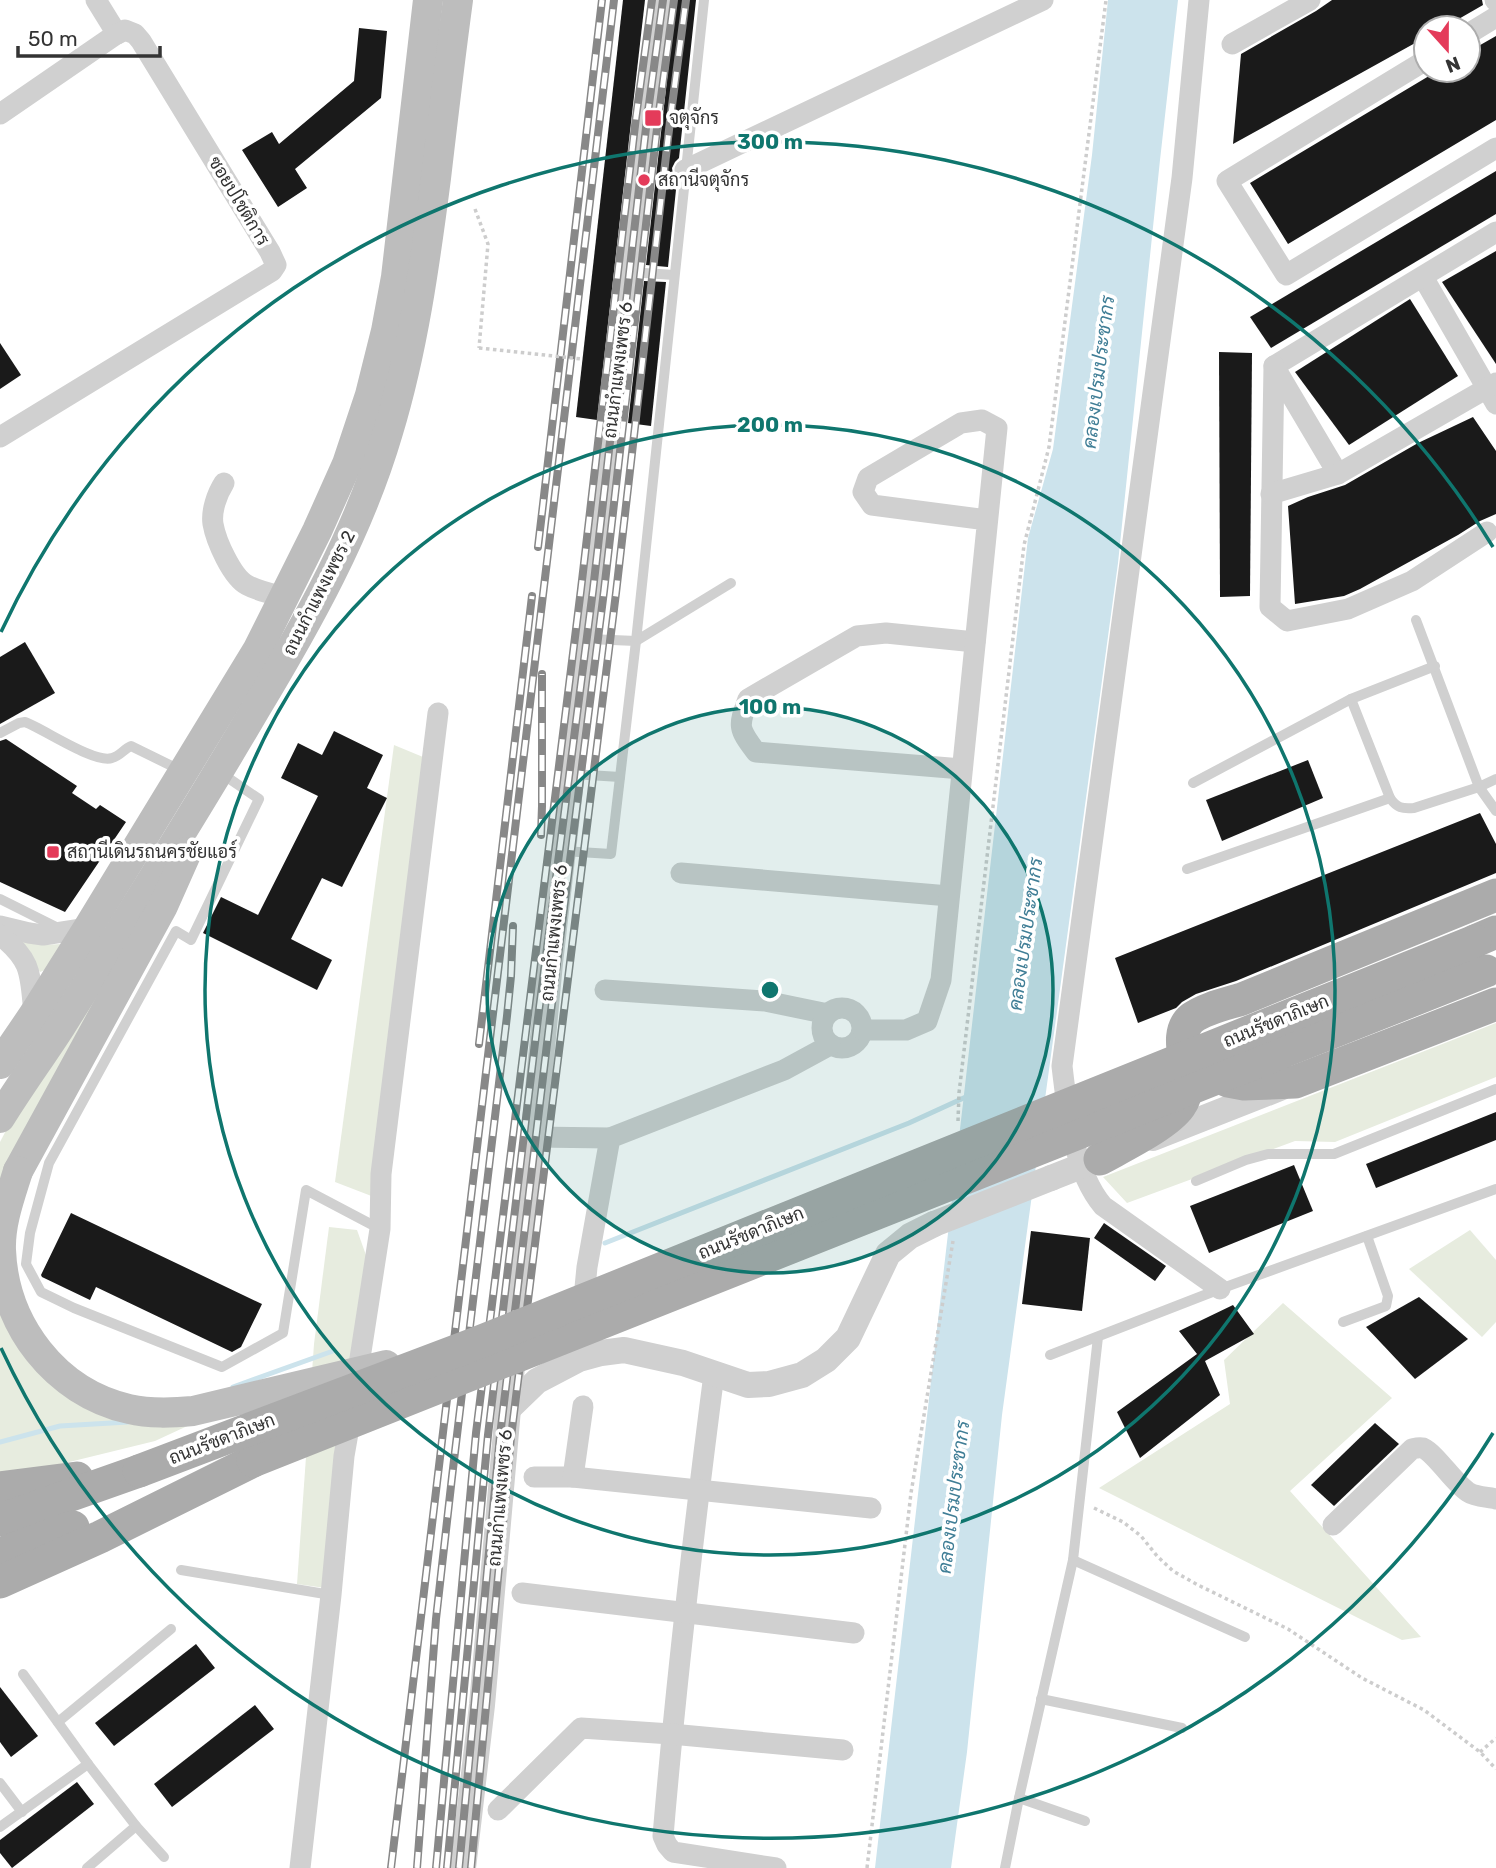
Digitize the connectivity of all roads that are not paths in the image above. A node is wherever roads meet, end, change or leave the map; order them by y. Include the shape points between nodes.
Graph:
1 (96, 0) edge
2 (428, 0) edge
3 (458, 0) edge
4 (661, 0) edge
5 (704, 0) edge
6 (1043, 0) edge
7 (1199, 0) edge
8 (1310, 0) edge
9 (117, 34) junction
10 (1232, 44) dead end
11 (1412, 69) edge
12 (0, 114) edge
13 (1496, 148) edge
14 (685, 170) junction
15 (1496, 232) edge
16 (629, 272) junction
17 (674, 275) junction
18 (1423, 277) junction
19 (1274, 366) junction
20 (1493, 392) edge
21 (0, 437) edge
22 (1338, 474) junction
23 (224, 483) dead end
24 (1271, 494) junction
25 (987, 520) junction
26 (1486, 532) dead end
27 (731, 583) dead end
28 (284, 597) junction
29 (1416, 621) dead end
30 (587, 639) junction
31 (636, 641) junction
32 (975, 642) junction
33 (1435, 666) junction
34 (1351, 699) junction
35 (438, 713) dead end
36 (0, 733) edge
37 (962, 769) junction
38 (184, 772) junction
39 (572, 774) junction
40 (620, 778) junction
41 (1496, 779) edge
42 (212, 783) junction
43 (1193, 783) dead end
44 (1479, 787) junction
45 (1390, 798) junction
46 (1496, 811) edge
47 (563, 851) junction
48 (1187, 869) dead end
49 (681, 873) dead end
50 (1496, 895) edge
51 (949, 896) junction
52 (0, 899) edge
53 (0, 916) edge
54 (0, 926) edge
55 (77, 930) junction
56 (29, 933) junction
57 (0, 935) edge
58 (1488, 953) edge
59 (605, 990) dead end
60 (1242, 999) junction
61 (1496, 1004) edge
62 (34, 1014) junction
63 (828, 1014) junction
64 (863, 1030) junction
65 (830, 1045) junction
66 (0, 1064) edge
67 (1295, 1082) junction
68 (1496, 1089) edge
69 (0, 1118) edge
70 (534, 1137) junction
71 (610, 1138) junction
72 (1090, 1163) junction
73 (1195, 1181) dead end
74 (1496, 1189) edge
75 (380, 1229) junction
76 (1367, 1236) junction
77 (1220, 1289) junction
78 (1343, 1322) dead end
79 (1098, 1337) junction
80 (472, 1345) junction
81 (1050, 1355) dead end
82 (579, 1359) junction
83 (714, 1374) junction
84 (583, 1406) dead end
85 (508, 1409) junction
86 (253, 1461) junction
87 (139, 1471) junction
88 (534, 1477) dead end
89 (573, 1477) junction
90 (0, 1488) edge
91 (698, 1491) junction
92 (1496, 1499) edge
93 (872, 1508) dead end
94 (0, 1520) edge
95 (1333, 1525) dead end
96 (0, 1554) edge
97 (1073, 1560) junction
98 (181, 1570) dead end
99 (0, 1582) edge
100 (522, 1593) dead end
101 (331, 1595) junction
102 (686, 1612) junction
103 (171, 1629) dead end
104 (854, 1633) dead end
105 (1245, 1637) dead end
106 (23, 1674) dead end
107 (1041, 1699) junction
108 (58, 1722) junction
109 (1182, 1728) dead end
110 (671, 1734) junction
111 (843, 1750) dead end
112 (88, 1764) junction
113 (0, 1783) edge
114 (1019, 1798) junction
115 (498, 1810) dead end
116 (22, 1812) junction
117 (1085, 1821) dead end
118 (136, 1826) junction
119 (0, 1828) edge
120 (164, 1857) dead end
121 (87, 1868) edge
122 (300, 1868) edge
123 (463, 1868) edge
124 (776, 1868) edge
125 (1005, 1868) edge

1 - 9 street
2 - 28 main road, ถนนกำแพงเพชร 2 via 386,331 347,464
3 - 42 main road, ถนนกำแพงเพชร 2 via 425,259 388,434 337,562
4 - 16 street, ถนนกำแพงเพชร 6
5 - 14 lane
6 - 14 street
7 - 72 street via 1182,178 1062,1066 1066,1098
8 - 10 street
9 - 12 street
9 - 21 street, ซอยปโชติการ via 125,30 141,41 275,265 257,281
11 - 13 street via 1227,181 1286,275
14 - 17 lane
15 - 18 street
16 - 17 lane
16 - 30 street, ถนนกำแพงเพชร 6
17 - 31 lane
18 - 19 street
18 - 20 street
19 - 22 street
19 - 24 street
20 - 22 street
22 - 24 street
23 - 28 street via 217,494 213,523 223,553 246,585
24 - 26 street via 1270,607 1287,621 1348,609 1412,581
25 - 25 street via 997,428 982,420 961,423 868,478 863,492 872,505
25 - 32 street
27 - 31 lane
28 - 38 main road, ถนนกำแพงเพชร 2
29 - 33 lane
30 - 31 lane
30 - 39 street, ถนนกำแพงเพชร 6
31 - 40 lane
32 - 37 street
32 - 37 street via 886,633 857,636 748,699 740,722 756,752
33 - 34 lane
33 - 44 lane
34 - 43 lane
34 - 45 lane
35 - 75 street via 381,1174
36 - 38 lane via 24,722 102,758 113,758 131,746
37 - 51 street
38 - 55 main road, ถนนกำแพงเพชร 2
39 - 40 lane
39 - 47 street, ถนนกำแพงเพชร 6
40 - 47 lane via 611,854
41 - 44 lane
42 - 69 main road, ถนนกำแพงเพชร 2
42 - 75 lane via 259,799 191,940 176,931 49,1163 26,1264 41,1292 222,1367 283,1333 306,1190
42 - 80 main road, bridge via 163,906 18,1171 1,1247 13,1309 45,1360 78,1387 111,1404 151,1413 193,1411
44 - 45 lane via 1414,808 1402,809
44 - 46 lane
45 - 48 lane
47 - 70 street, ถนนกำแพงเพชร 6
49 - 51 street
50 - 60 main road
51 - 64 street via 941,981 927,1021 906,1030
52 - 55 lane
53 - 56 lane
54 - 56 street
55 - 56 street
55 - 62 main road, ถนนกำแพงเพชร 2
57 - 62 street via 25,960
58 - 80 main road, ถนนรัชดาภิเษก, bridge
58 - 86 main road, ถนนรัชดาภิเษก, bridge
59 - 63 street via 765,1001
60 - 67 main road via 1197,1028 1194,1041 1199,1060 1228,1081
60 - 72 main road via 1205,1011 1183,1031 1188,1077 1180,1106 1158,1125
61 - 67 main road
62 - 66 main road, ถนนกำแพงเพชร 2
63 - 64 street via 841,1007 848,1009 859,1017
63 - 65 street via 821,1026
64 - 65 street via 850,1047
65 - 71 street via 784,1070
67 - 72 street
68 - 73 lane via 1334,1154 1268,1154
70 - 71 street
70 - 85 street, ถนนกำแพงเพชร 6
71 - 82 street via 587,1266
72 - 77 street via 1090,1188 1103,1206
72 - 83 street, bridge via 944,1227 910,1236 887,1255 848,1338 813,1369 769,1384 748,1385
74 - 76 lane
75 - 101 street via 344,1456
76 - 77 lane
76 - 78 lane via 1388,1296 1386,1306
77 - 79 lane
79 - 81 lane
79 - 97 lane
80 - 87 main road, ถนนรัชดาภิเษก, bridge
82 - 83 street via 624,1350
82 - 85 street via 537,1381
83 - 91 street
84 - 89 street
85 - 123 street, ถนนกำแพงเพชร 6
86 - 96 main road, ถนนรัชดาภิเษก
86 - 99 main road
87 - 90 main road
87 - 94 main road, ถนนรัชดาภิเษก
88 - 89 street
89 - 91 street
91 - 93 street
91 - 102 street
92 - 95 street via 1469,1493 1417,1447
97 - 105 lane
97 - 107 lane
98 - 101 lane
100 - 102 street
101 - 122 street
102 - 104 street
102 - 110 street
103 - 108 lane
106 - 108 lane
107 - 109 lane
107 - 114 lane
108 - 112 lane
110 - 111 street
110 - 115 street via 581,1728
110 - 124 street via 663,1836 667,1845 673,1852
112 - 116 lane
112 - 118 lane
113 - 116 lane
114 - 117 lane
114 - 125 lane
116 - 119 lane
118 - 120 lane
118 - 121 lane

